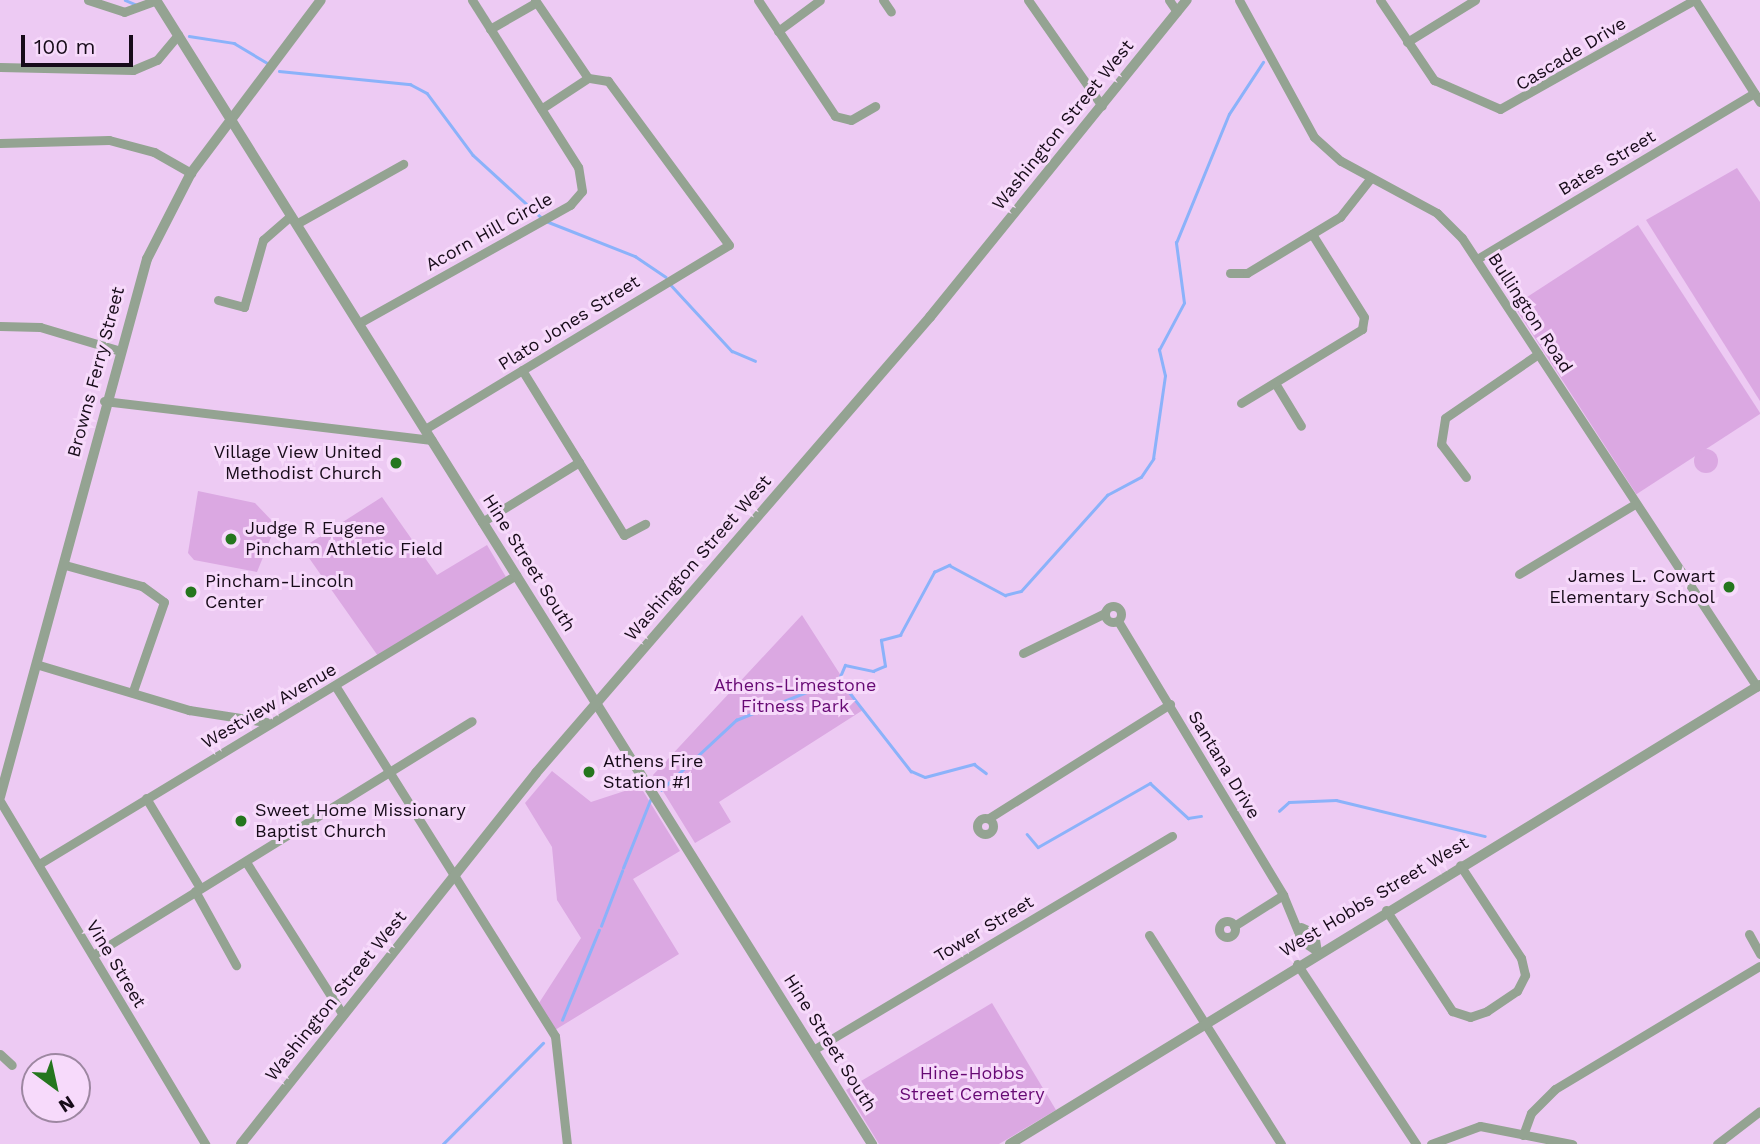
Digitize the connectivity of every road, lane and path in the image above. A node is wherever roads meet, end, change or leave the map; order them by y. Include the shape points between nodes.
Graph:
1 (88, 0) edge
2 (157, 0) edge
3 (320, 0) edge
4 (472, 0) edge
5 (758, 0) edge
6 (820, 0) edge
7 (883, 0) edge
8 (1028, 0) edge
9 (1169, 0) edge
10 (1187, 0) edge
11 (1239, 0) edge
12 (1380, 0) edge
13 (1475, 0) edge
14 (1695, 0) edge
15 (535, 2) edge
16 (891, 12) dead end
17 (1177, 12) junction
18 (490, 29) junction
19 (778, 31) junction
20 (178, 35) junction
21 (1407, 42) junction
22 (0, 67) edge
23 (588, 78) junction
24 (1754, 93) junction
25 (1760, 102) edge
26 (875, 106) dead end
27 (1101, 106) junction
28 (541, 109) junction
29 (232, 121) junction
30 (0, 144) edge
31 (403, 164) dead end
32 (191, 173) junction
33 (1370, 179) junction
34 (293, 220) junction
35 (1312, 234) junction
36 (1477, 259) junction
37 (1230, 273) dead end
38 (218, 300) dead end
39 (359, 323) junction
40 (0, 326) edge
41 (117, 351) junction
42 (1538, 354) junction
43 (522, 370) junction
44 (1275, 383) junction
45 (104, 401) junction
46 (1241, 403) dead end
47 (1301, 426) dead end
48 (425, 429) junction
49 (432, 440) junction
50 (579, 462) junction
51 (1466, 477) dead end
52 (1635, 504) junction
53 (482, 522) junction
54 (645, 524) dead end
55 (65, 565) junction
56 (1519, 574) dead end
57 (516, 575) junction
58 (1023, 653) dead end
59 (39, 665) junction
60 (1758, 686) edge
61 (336, 687) junction
62 (133, 691) junction
63 (597, 703) junction
64 (1170, 704) junction
65 (472, 721) dead end
66 (266, 722) junction
67 (4, 769) edge
68 (391, 774) junction
69 (146, 798) junction
70 (0, 799) edge
71 (989, 818) dead end
72 (1172, 836) dead end
73 (246, 862) junction
74 (39, 864) junction
75 (1460, 865) junction
76 (455, 876) junction
77 (198, 890) junction
78 (1283, 895) junction
79 (1386, 910) junction
80 (1234, 926) dead end
81 (1749, 934) dead end
82 (1149, 935) dead end
83 (1317, 951) junction
84 (1760, 954) edge
85 (93, 955) junction
86 (1297, 964) junction
87 (236, 965) dead end
88 (1760, 967) edge
89 (343, 1015) junction
90 (1204, 1023) junction
91 (813, 1050) junction
92 (0, 1054) edge
93 (12, 1065) dead end
94 (1760, 1111) edge
95 (1523, 1135) junction
96 (205, 1144) edge
97 (241, 1144) edge
98 (567, 1144) edge
99 (872, 1144) edge
100 (1010, 1144) edge
101 (1281, 1144) edge
102 (1416, 1144) edge
103 (1431, 1144) edge
104 (1572, 1144) edge
105 (1717, 1144) edge

1 - 2 street via 124,12
2 - 20 street, Hine Street South
3 - 29 street, Browns Ferry Street
4 - 18 street, Acorn Hill Circle
5 - 19 street
6 - 19 street
7 - 16 street
8 - 27 street
9 - 17 street
10 - 17 street, Washington Street West
11 - 33 street, Bullington Road via 1302,123 1326,150
12 - 21 street, Cascade Drive
13 - 21 street
14 - 21 street, Cascade Drive via 1508,108 1491,107 1441,86
14 - 24 street
15 - 18 street
15 - 23 street
17 - 27 street, Washington Street West
18 - 28 street, Acorn Hill Circle
19 - 26 street via 835,116 851,120
20 - 22 street via 150,65 133,70
20 - 29 street, Hine Street South
23 - 28 street
23 - 43 street, Plato Jones Street via 600,75 615,88 729,245
24 - 25 street
24 - 36 street, Bates Street
27 - 63 street, Washington Street West via 930,317
28 - 39 street, Acorn Hill Circle via 585,183 577,199
29 - 32 street, Browns Ferry Street
29 - 34 street, Hine Street South
30 - 32 street via 109,140 155,152
31 - 34 street
32 - 41 street, Browns Ferry Street via 147,259
33 - 35 street via 1340,217
33 - 36 street, Bullington Road via 1437,213
34 - 38 street via 263,240 244,307
34 - 39 street, Hine Street South
35 - 37 street via 1247,273
35 - 44 street via 1367,327
36 - 42 street, Bullington Road
39 - 48 street, Hine Street South
40 - 41 street via 40,327
41 - 45 street, Browns Ferry Street
42 - 51 street via 1445,418 1441,444
42 - 52 street, Bullington Road
43 - 48 street, Plato Jones Street
43 - 50 street
44 - 46 street
44 - 47 street
45 - 49 street
45 - 55 street, Browns Ferry Street
48 - 49 street, Hine Street South
49 - 53 street, Hine Street South
50 - 53 street
50 - 54 street via 624,535
52 - 56 street
52 - 60 street, Bullington Road
53 - 57 street, Hine Street South
55 - 59 street, Browns Ferry Street
55 - 62 street via 142,586 164,602
57 - 61 street, Westview Avenue
57 - 63 street, Hine Street South
58 - 64 street, Santana Drive via 1105,613 1108,620 1118,621
59 - 62 street
59 - 67 street, Browns Ferry Street
60 - 75 street, West Hobbs Street West
61 - 66 street, Westview Avenue
61 - 68 street
62 - 66 street via 189,710
63 - 76 street, Washington Street West
63 - 91 street, Hine Street South
64 - 71 street
64 - 78 street, Santana Drive
65 - 68 street
66 - 69 street, Westview Avenue
67 - 70 street, Browns Ferry Street
68 - 73 street
68 - 76 street
69 - 74 street, Westview Avenue
69 - 77 street
70 - 74 street, Vine Street
72 - 91 street, Tower Street
73 - 77 street
73 - 89 street
74 - 85 street, Vine Street
75 - 79 street, West Hobbs Street West
75 - 79 street via 1521,958 1525,975 1517,991 1487,1011 1470,1017 1452,1011
76 - 89 street, Washington Street West
76 - 98 street via 555,1036
77 - 85 street
77 - 87 street
78 - 80 street
78 - 83 street, Santana Drive via 1301,927 1314,933
79 - 83 street, West Hobbs Street West
81 - 84 street
82 - 90 street
83 - 86 street, West Hobbs Street West
85 - 96 street, Vine Street
86 - 90 street, West Hobbs Street West
86 - 102 street
88 - 95 street via 1555,1089 1531,1112
89 - 97 street, Washington Street West
90 - 100 street, West Hobbs Street West
90 - 101 street
91 - 99 street, Hine Street South
92 - 93 street
94 - 105 street
95 - 103 street via 1480,1126
95 - 104 street

